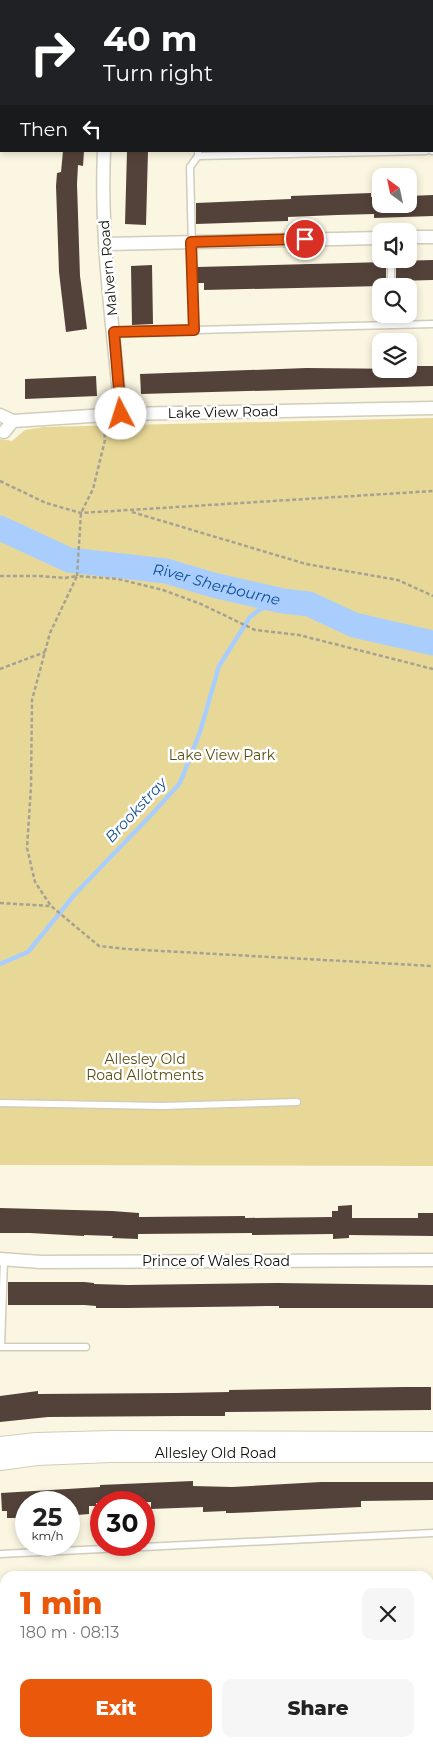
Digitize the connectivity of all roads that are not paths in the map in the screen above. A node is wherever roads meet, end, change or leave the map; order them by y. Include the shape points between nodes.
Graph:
1 (104, 152) edge
2 (312, 152) edge
3 (198, 153) edge
4 (417, 237) edge
5 (433, 237) edge
6 (372, 238) edge
7 (191, 242) junction
8 (106, 244) junction
9 (433, 324) edge
10 (392, 325) joint
11 (194, 330) junction
12 (114, 332) junction
13 (433, 408) edge
14 (121, 414) junction
15 (0, 415) edge
16 (13, 421) junction
17 (4, 432) dead end
18 (297, 1102) dead end
19 (0, 1103) edge
20 (2, 1260) edge
21 (433, 1260) edge
22 (0, 1346) edge
23 (86, 1346) dead end
24 (433, 1441) edge
25 (0, 1446) edge
26 (217, 1447) junction
27 (433, 1453) edge
28 (0, 1461) edge
29 (433, 1533) edge
30 (0, 1554) edge

1 - 8 street, Malvern Road via 102,188
2 - 3 lane
3 - 7 lane via 190,167
4 - 5 street
6 - 7 street
7 - 8 street
7 - 11 lane
8 - 12 street, Malvern Road
9 - 10 lane
10 - 11 lane
11 - 12 lane
12 - 14 street, Malvern Road
13 - 14 street, Lake View Road
14 - 16 street, Lake View Road
15 - 16 street, Lake View Road
16 - 17 street
18 - 19 lane via 162,1106
20 - 21 street, Prince of Wales Road
20 - 22 lane
22 - 23 lane
24 - 26 main road, Allesley Old Road
25 - 26 main road, Allesley Old Road via 46,1442
26 - 27 main road, Allesley Old Road
26 - 28 main road, Allesley Old Road via 37,1456
29 - 30 lane

